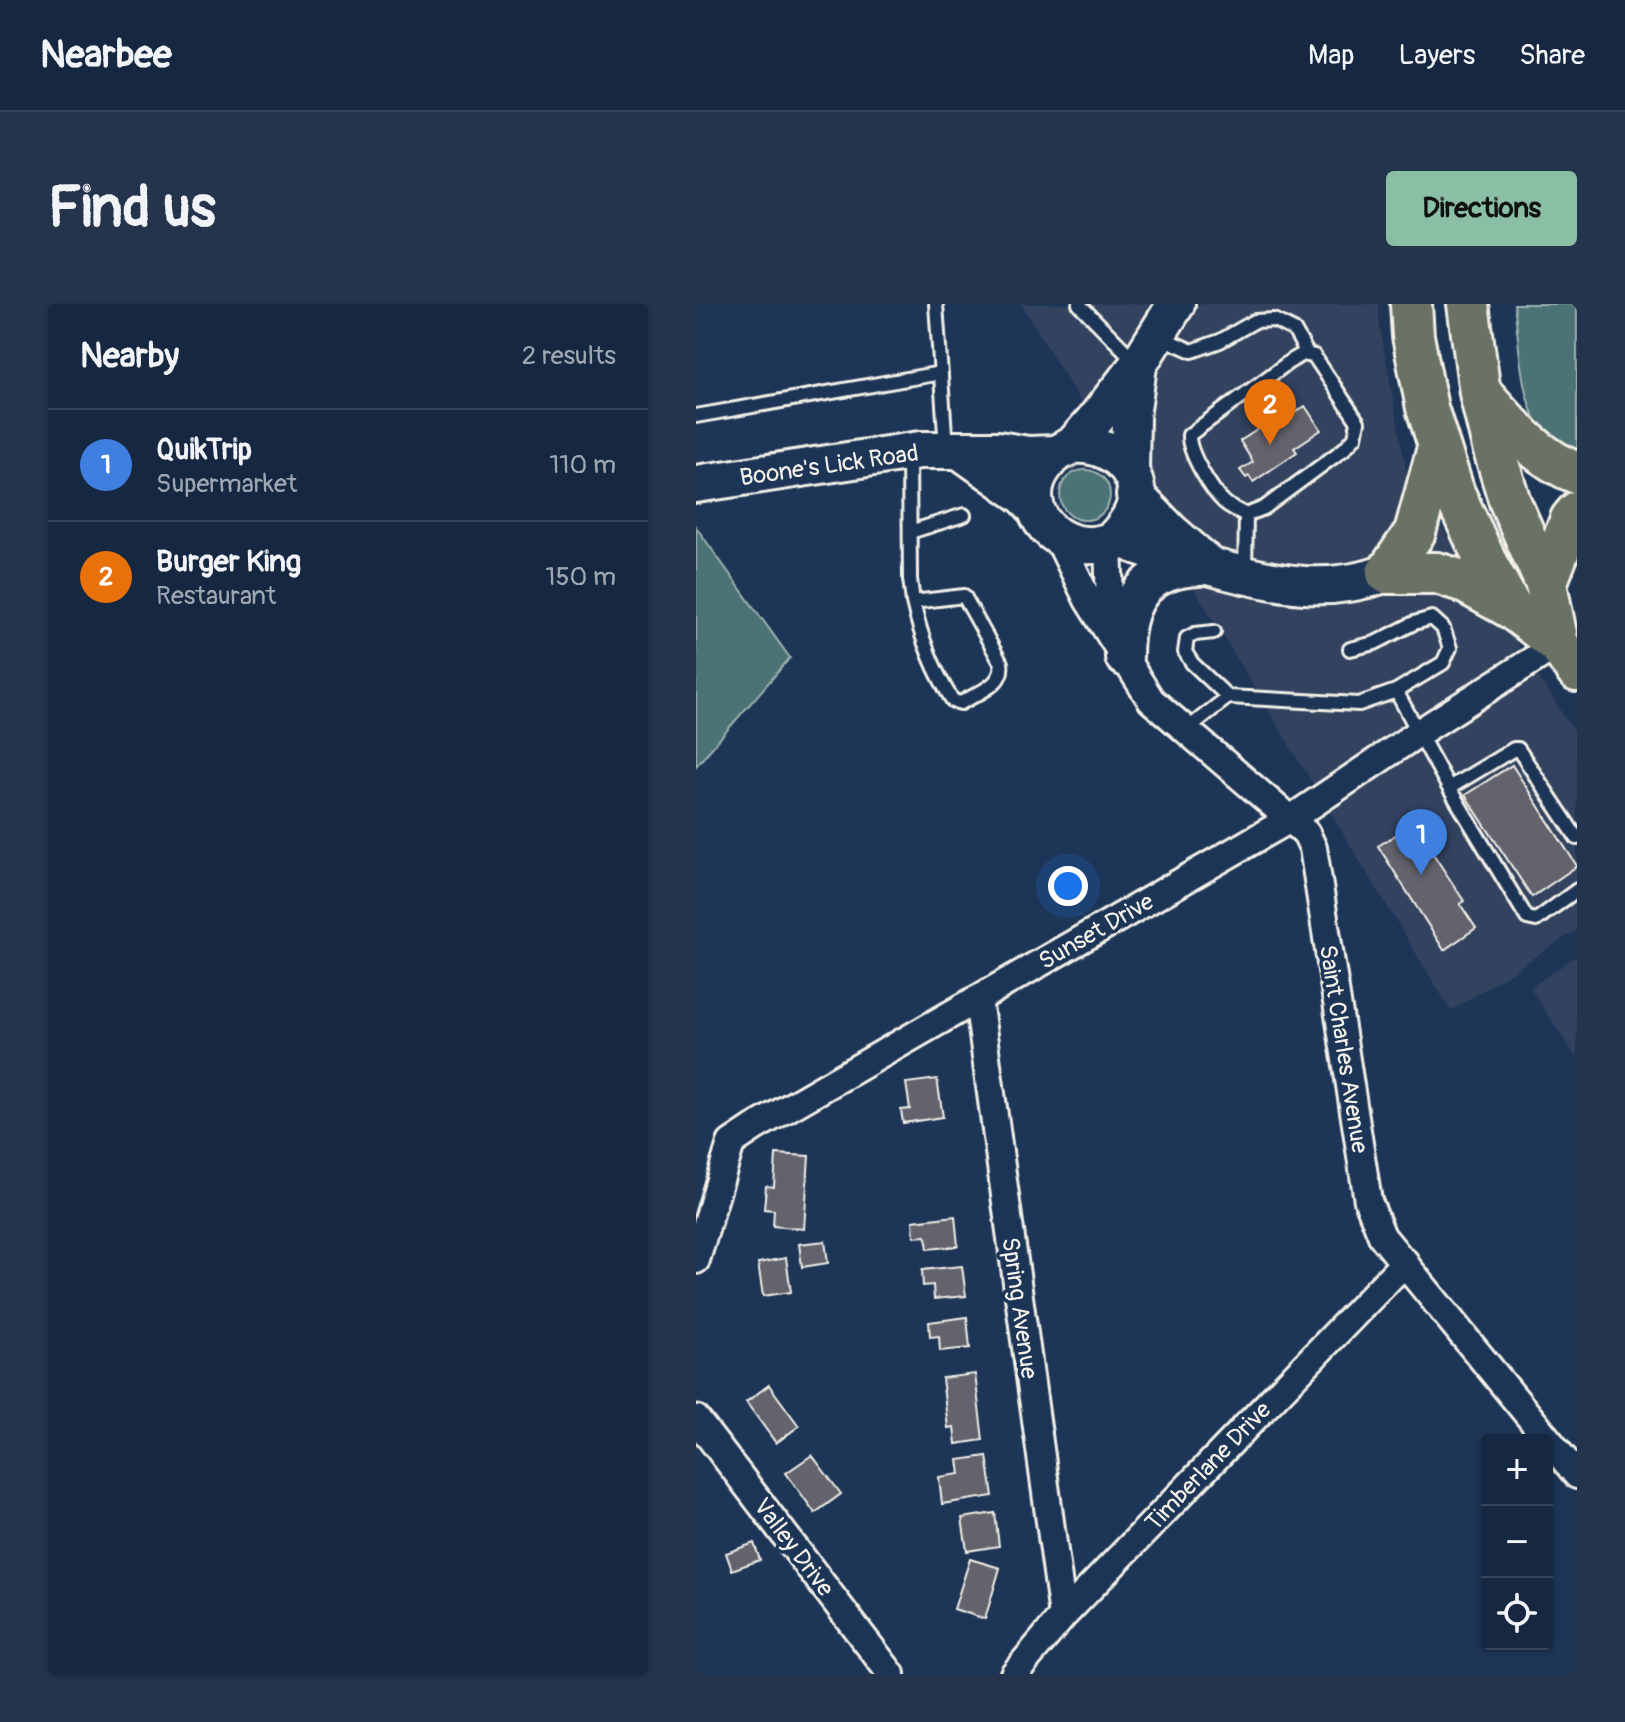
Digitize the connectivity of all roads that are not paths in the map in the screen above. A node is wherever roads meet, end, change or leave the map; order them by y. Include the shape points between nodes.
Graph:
1 (936, 304) edge
2 (1079, 304) edge
3 (1176, 304) edge
4 (1411, 304) edge
5 (1468, 304) edge
6 (1147, 350) junction
7 (1308, 355) junction
8 (941, 373) junction
9 (1480, 393) junction
10 (696, 416) edge
11 (1438, 448) junction
12 (1064, 450) junction
13 (909, 452) junction
14 (954, 452) junction
15 (1577, 473) edge
16 (1132, 483) junction
17 (696, 484) edge
18 (1036, 509) junction
19 (1577, 512) edge
20 (964, 515) dead end
21 (1246, 515) junction
22 (910, 532) junction
23 (1058, 538) junction
24 (1111, 540) junction
25 (1229, 571) junction
26 (1387, 573) junction
27 (1546, 584) junction
28 (913, 602) junction
29 (1511, 608) junction
30 (1214, 632) dead end
31 (1118, 646) junction
32 (1350, 649) dead end
33 (1568, 658) edge
34 (1396, 691) junction
35 (1228, 697) junction
36 (1186, 730) junction
37 (1420, 732) junction
38 (1449, 788) junction
39 (1292, 818) junction
40 (1577, 838) edge
41 (1577, 890) edge
42 (978, 999) junction
43 (696, 1260) edge
44 (1405, 1262) junction
45 (696, 1419) edge
46 (1577, 1475) edge
47 (1063, 1616) junction
48 (891, 1674) edge
49 (1014, 1674) edge

1 - 8 lane
2 - 6 lane
3 - 6 street
4 - 11 main road
5 - 9 main road
6 - 7 lane via 1192,351 1255,321 1274,320 1294,330
6 - 12 street
6 - 16 street via 1131,417
7 - 21 lane via 1314,356 1358,422 1355,437 1264,508
7 - 21 lane via 1289,362 1189,435 1193,456 1224,502
8 - 10 lane
8 - 14 lane
9 - 15 main road via 1531,447
9 - 27 main road via 1510,502
11 - 26 main road via 1415,532
11 - 29 main road
12 - 14 street, Boone's Lick Road via 1028,455
12 - 16 street via 1097,446 1110,451
12 - 18 street via 1036,480
13 - 14 street, Boone's Lick Road
13 - 17 street, Boone's Lick Road
13 - 22 lane
14 - 18 street
16 - 24 street via 1129,520
16 - 25 street via 1170,531
18 - 23 street
19 - 27 main road
20 - 22 lane
21 - 25 lane
22 - 28 lane
23 - 24 street via 1083,545
23 - 31 street, Saint Charles Avenue
24 - 25 street
24 - 31 street
25 - 26 street via 1271,582 1336,585
25 - 31 street via 1166,572 1138,594
26 - 29 main road via 1437,573
27 - 33 main road
28 - 28 lane via 964,596 1001,663 1000,680 961,703 953,701 923,643
29 - 33 main road
30 - 35 lane via 1187,638 1185,652
31 - 36 street, Saint Charles Avenue via 1151,700
32 - 34 lane via 1432,618 1443,628 1450,648 1443,663
33 - 37 street, Sunset Drive
34 - 35 lane via 1359,704
34 - 37 lane
35 - 36 lane
36 - 39 street, Saint Charles Avenue
37 - 38 lane
37 - 39 street, Sunset Drive
38 - 40 lane via 1518,749
38 - 41 lane via 1527,918 1536,920
39 - 42 street, Sunset Drive
39 - 44 street, Saint Charles Avenue via 1313,848 1368,1201 1382,1236
42 - 43 street, Sunset Drive via 731,1143
42 - 47 street, Spring Avenue
44 - 46 street, Saint Charles Avenue
44 - 47 street, Timberlane Drive
45 - 48 street, Valley Drive
47 - 49 street, Timberlane Drive

